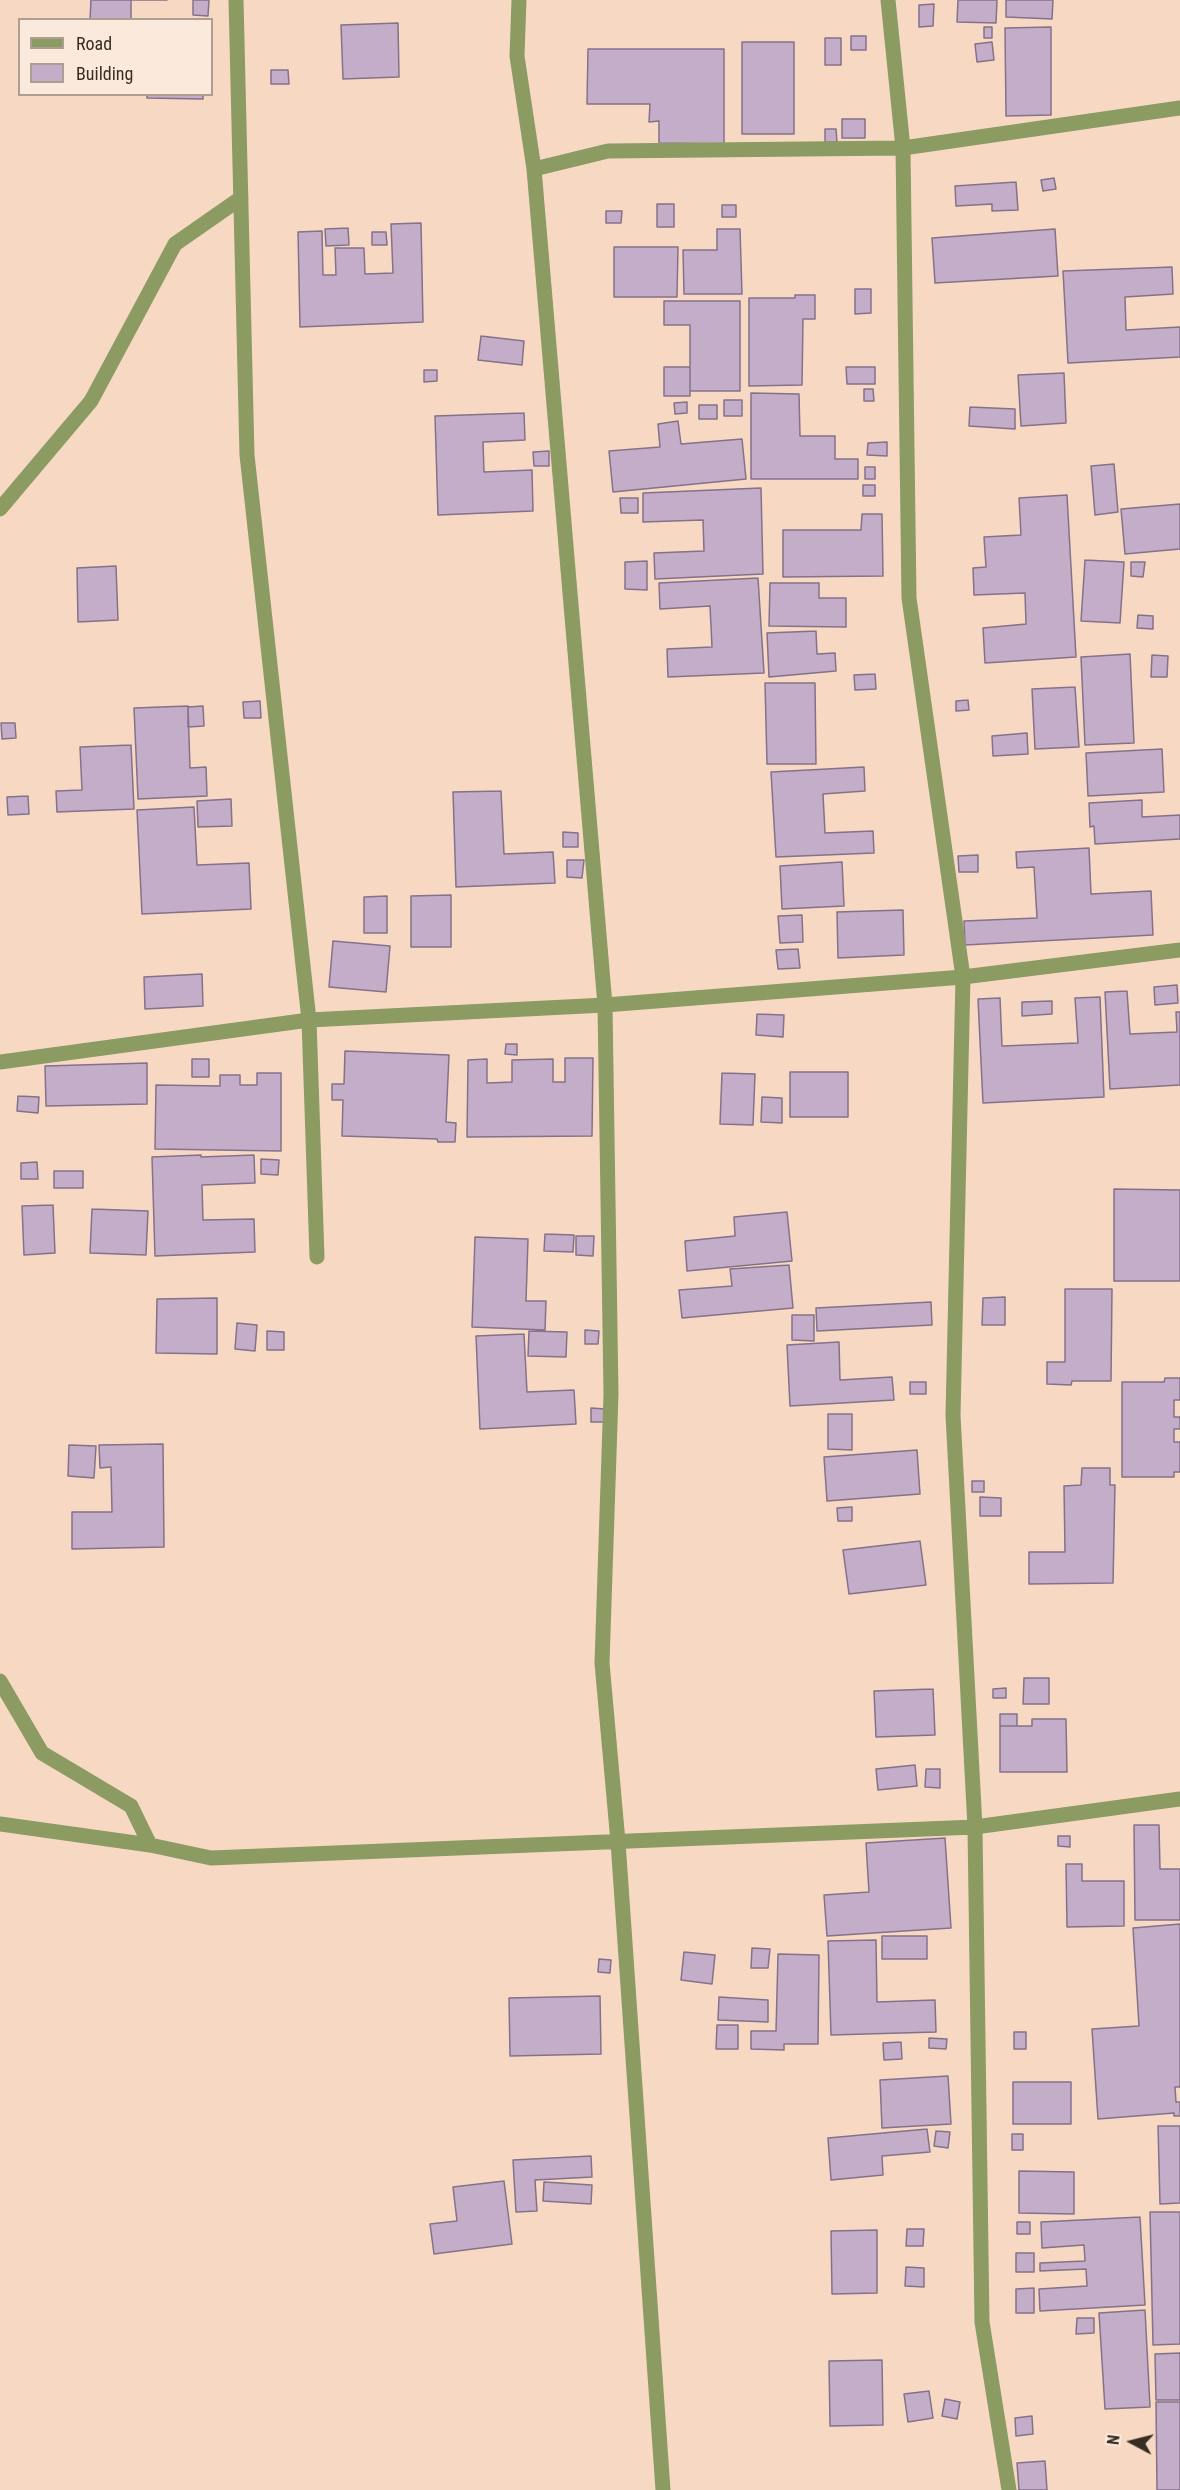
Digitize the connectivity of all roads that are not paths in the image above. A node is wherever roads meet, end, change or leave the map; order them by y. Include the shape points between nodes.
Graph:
1 (236, 0) edge
2 (519, 0) edge
3 (888, 0) edge
4 (1180, 108) edge
5 (903, 148) junction
6 (534, 170) junction
7 (241, 198) junction
8 (0, 509) edge
9 (1180, 950) edge
10 (963, 977) junction
11 (605, 1005) junction
12 (309, 1020) junction
13 (0, 1062) edge
14 (317, 1257) dead end
15 (0, 1681) edge
16 (1180, 1799) edge
17 (0, 1824) edge
18 (975, 1827) junction
19 (618, 1842) junction
20 (150, 1845) junction
21 (663, 2490) edge
22 (1009, 2490) edge

1 - 7 street
2 - 6 street via 517,56
3 - 5 street
4 - 5 street
5 - 6 street via 608,151
5 - 10 street via 909,598
6 - 11 street
7 - 8 street via 175,244 91,401
7 - 12 street via 247,455
9 - 10 street
10 - 11 street
10 - 18 street via 954,1415
11 - 12 street
11 - 19 street via 611,1394 602,1663
12 - 13 street
12 - 14 street
15 - 20 street via 42,1753 130,1806
16 - 18 street
17 - 20 street
18 - 19 street
18 - 22 street via 982,2322
19 - 20 street via 211,1858
19 - 21 street

